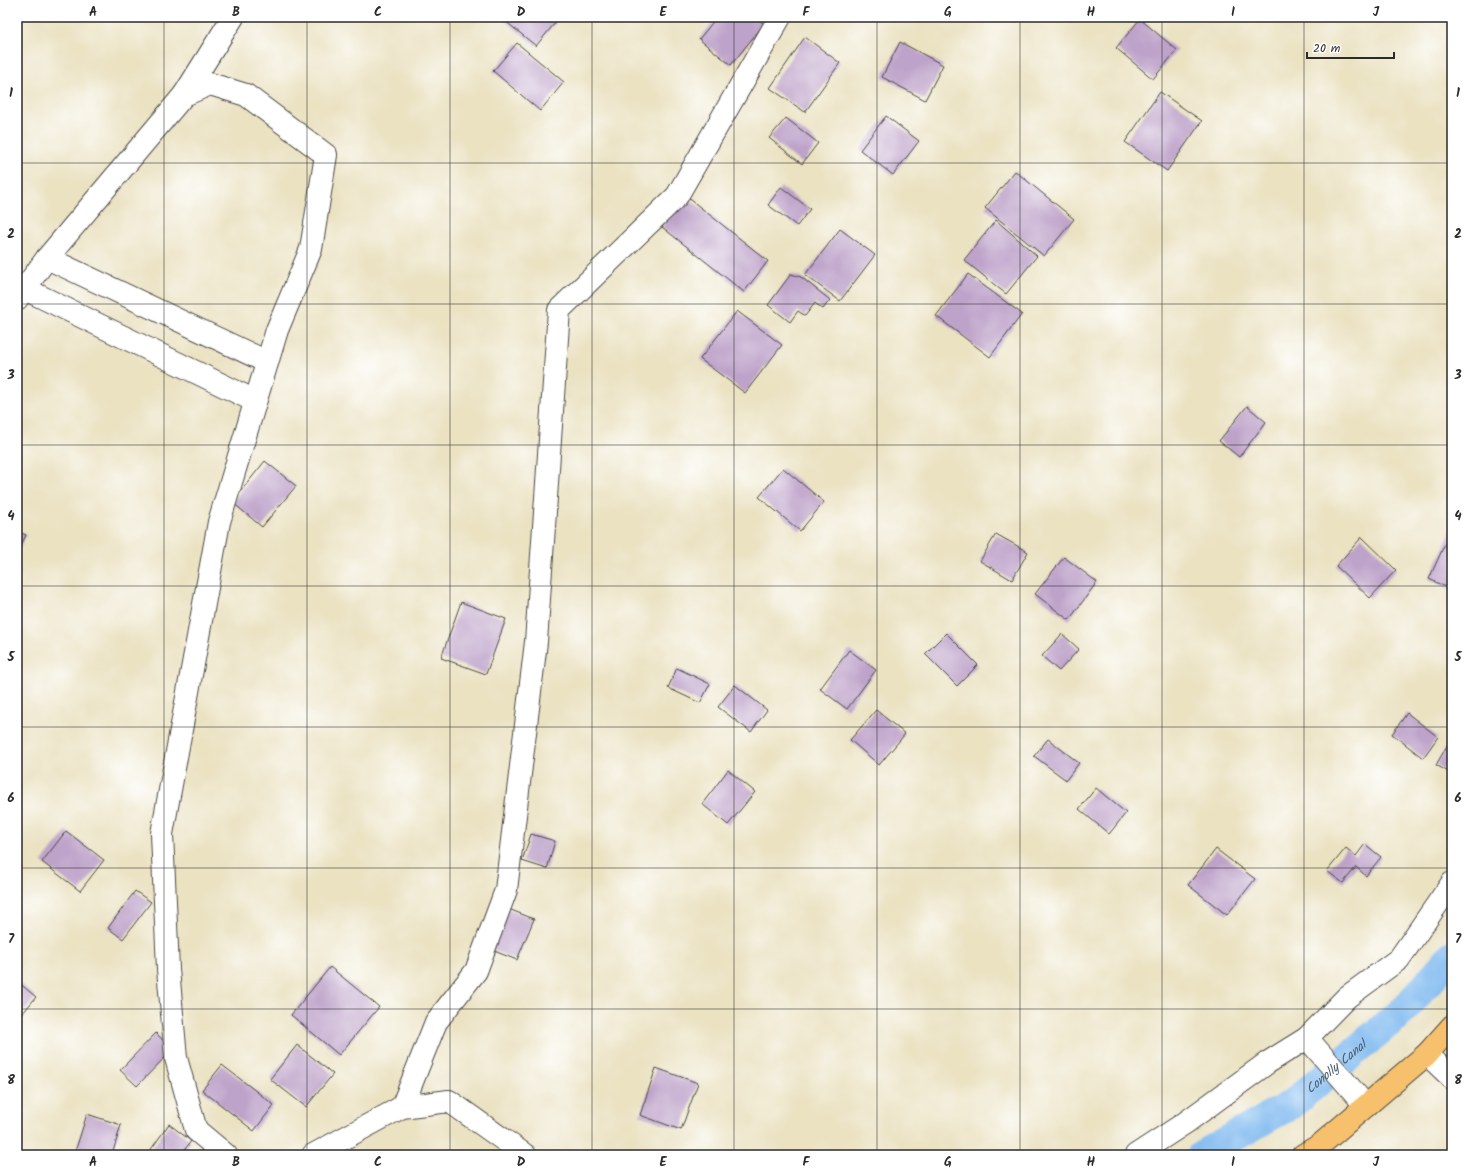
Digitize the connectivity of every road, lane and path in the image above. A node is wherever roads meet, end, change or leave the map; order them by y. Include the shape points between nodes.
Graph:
1 (233, 17) edge
2 (780, 17) edge
3 (184, 95) junction
4 (47, 258) junction
5 (21, 294) edge
6 (267, 362) junction
7 (255, 401) junction
8 (1452, 883) edge
9 (1452, 1026) edge
10 (1307, 1038) junction
11 (1427, 1054) junction
12 (1452, 1078) edge
13 (1366, 1106) junction
14 (402, 1107) junction
15 (226, 1155) edge
16 (314, 1155) edge
17 (525, 1155) edge
18 (1136, 1155) edge
19 (1303, 1155) edge

1 - 3 street
2 - 14 street via 677,196 559,310 536,642 506,890 476,971 436,1022
3 - 4 street
3 - 6 street via 210,84 246,95 326,155 311,249 277,330
4 - 5 street
4 - 6 street
5 - 7 street
6 - 7 street
7 - 15 street via 219,522 162,834 168,969 176,1058 196,1130
8 - 10 street via 1399,958 1347,997
9 - 11 main road
10 - 13 street
10 - 18 street
11 - 12 street
11 - 13 main road
13 - 19 main road
14 - 16 street
14 - 17 street via 449,1101

